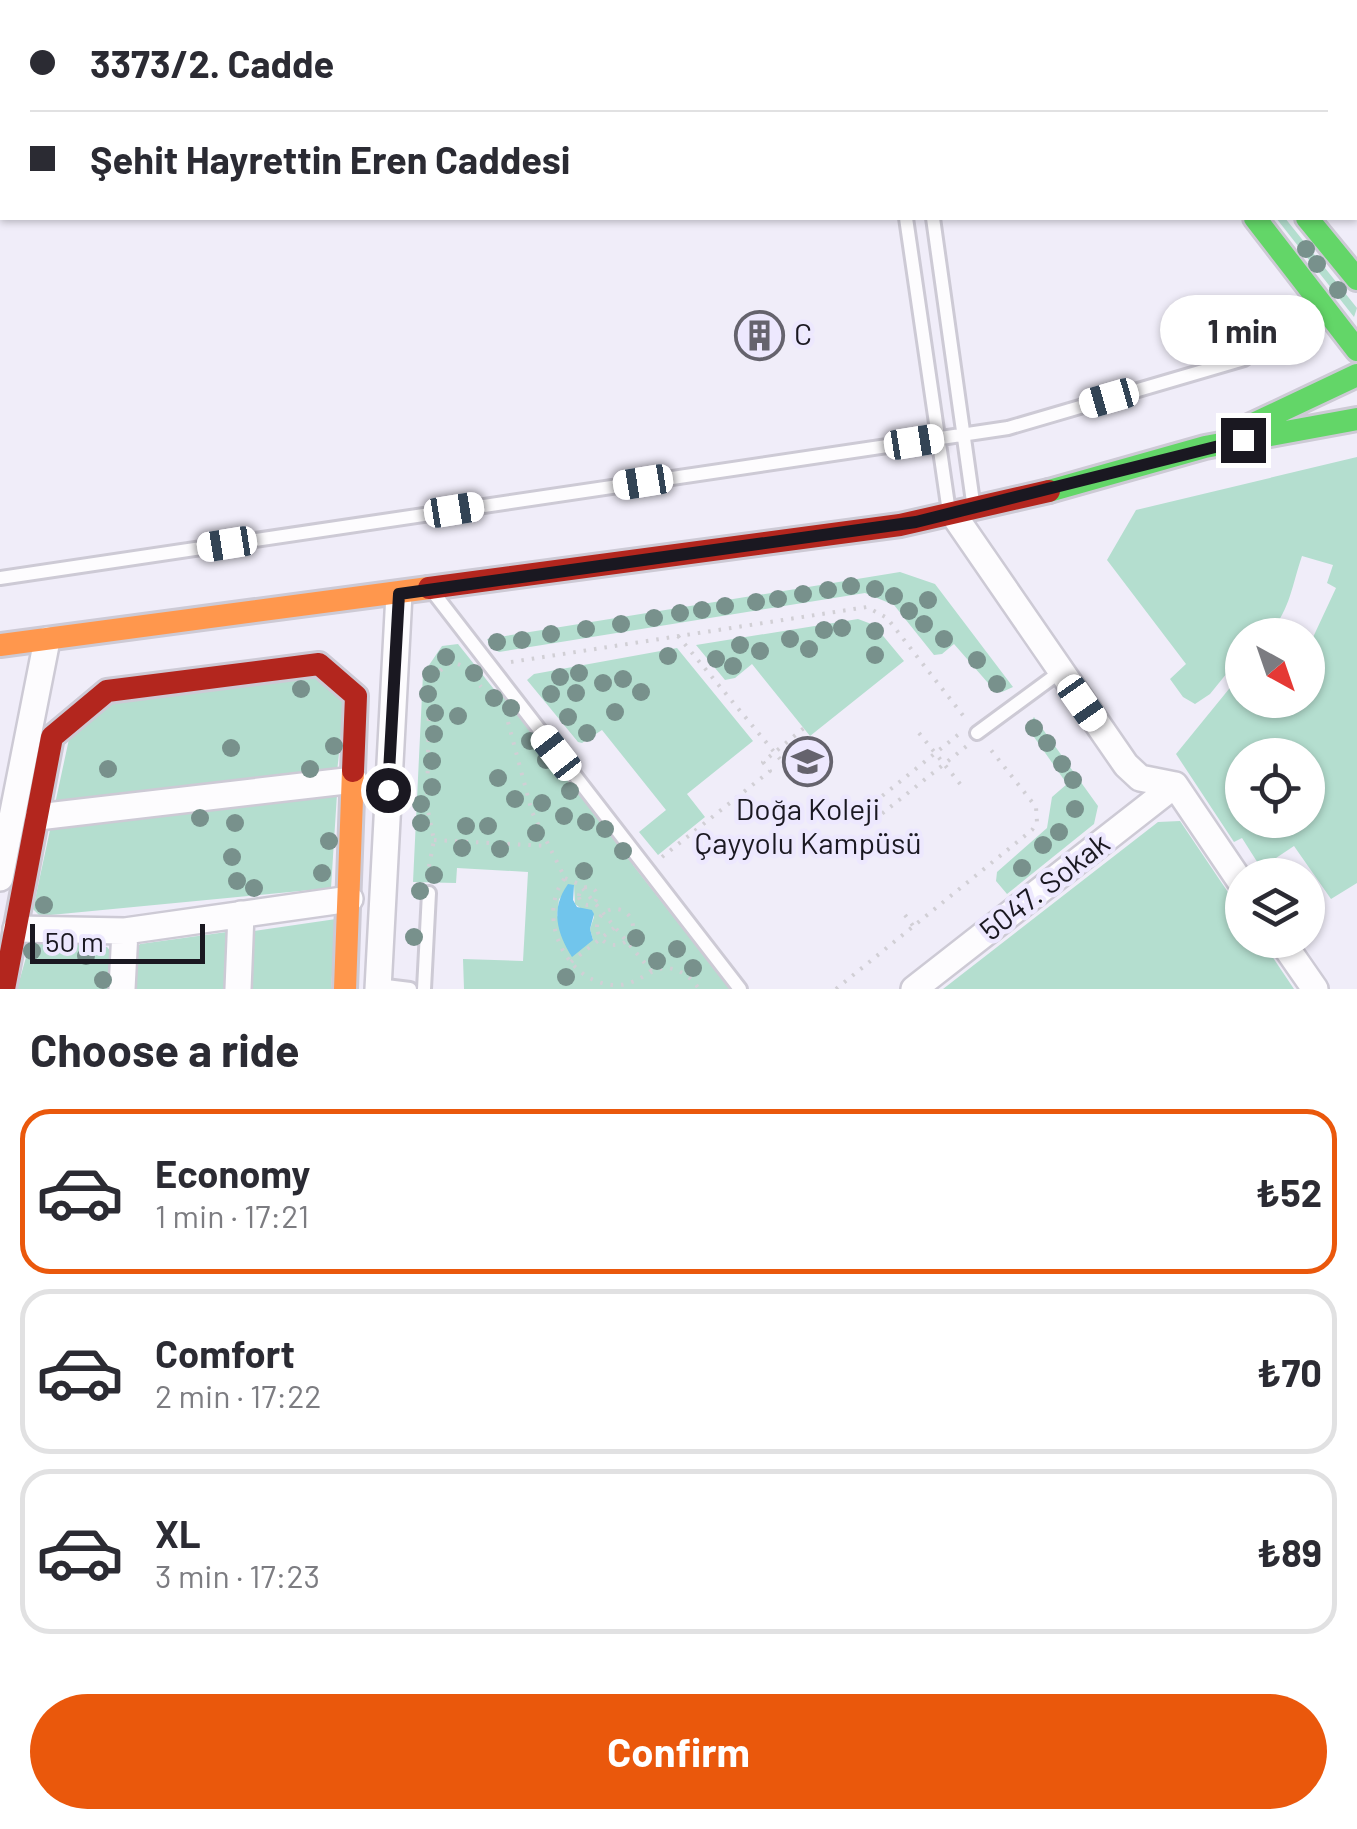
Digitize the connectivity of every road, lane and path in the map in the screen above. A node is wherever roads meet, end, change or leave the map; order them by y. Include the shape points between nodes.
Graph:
1 (906, 220) edge
2 (933, 220) edge
3 (1257, 220) edge
4 (1312, 220) edge
5 (1357, 279) edge
6 (1281, 329) dead end
7 (1357, 350) edge
8 (1357, 375) edge
9 (1357, 420) edge
10 (963, 435) junction
11 (937, 439) junction
12 (1205, 447) junction
13 (959, 513) junction
14 (0, 578) edge
15 (432, 590) junction
16 (399, 594) junction
17 (678, 636) junction
18 (47, 640) junction
19 (0, 645) edge
20 (488, 665) junction
21 (1060, 672) junction
22 (490, 698) dead end
23 (502, 713) dead end
24 (804, 728) dead end
25 (919, 732) dead end
26 (977, 733) junction
27 (959, 735) dead end
28 (968, 746) dead end
29 (774, 753) junction
30 (936, 753) junction
31 (780, 759) dead end
32 (944, 764) junction
33 (354, 780) junction
34 (961, 785) dead end
35 (1175, 786) junction
36 (866, 810) dead end
37 (38, 818) junction
38 (874, 820) dead end
39 (434, 840) junction
40 (548, 846) junction
41 (1225, 859) edge
42 (647, 869) junction
43 (0, 878) edge
44 (565, 878) junction
45 (430, 893) joint
46 (350, 899) junction
47 (242, 914) junction
48 (603, 914) junction
49 (905, 916) dead end
50 (914, 927) junction
51 (615, 928) junction
52 (16, 929) junction
53 (124, 931) junction
54 (601, 939) junction
55 (626, 941) junction
56 (1293, 958) edge
57 (571, 962) junction
58 (653, 973) junction
59 (378, 987) edge
60 (4, 989) edge
61 (122, 989) edge
62 (238, 989) edge
63 (345, 989) edge
64 (410, 989) edge
65 (424, 989) edge
66 (699, 989) edge
67 (740, 989) edge
68 (836, 989) edge
69 (914, 989) edge
70 (1314, 989) edge

1 - 11 lane
2 - 10 lane
3 - 7 main road
4 - 5 main road
6 - 10 lane via 1244,359
8 - 12 main road
9 - 12 main road
10 - 11 lane
10 - 13 lane
11 - 13 lane
11 - 14 lane
12 - 13 main road
13 - 15 main road
13 - 21 street
15 - 16 main road
15 - 20 lane
16 - 18 main road
16 - 59 street
17 - 20 path
17 - 26 path via 858,607 876,610
17 - 29 path
18 - 19 main road
18 - 43 street
20 - 42 lane
21 - 26 lane
21 - 35 street via 1132,772
22 - 39 path via 460,663 445,666 432,684 427,806
23 - 40 path
24 - 29 path
25 - 30 path
26 - 50 path via 1036,808 1037,822
27 - 30 path
28 - 32 path
29 - 31 path
29 - 42 path via 763,762 770,771
30 - 32 path
30 - 36 path
32 - 34 path
32 - 38 path
33 - 37 street
33 - 37 main road via 356,696 320,664 107,690 52,737
33 - 46 main road
35 - 41 street
35 - 69 street, 5047. Sokak
37 - 52 main road
39 - 40 path
39 - 45 path
40 - 44 path
42 - 67 lane
44 - 48 path
44 - 57 path via 552,910 556,936
45 - 65 lane
46 - 47 street
46 - 63 main road
47 - 53 street
47 - 62 street
48 - 51 path
48 - 54 path via 596,929
48 - 55 path via 621,910 630,918
49 - 50 path
50 - 68 path
51 - 54 path
51 - 55 path
52 - 53 street
52 - 60 main road
53 - 61 street
54 - 55 path via 610,945
54 - 57 path
55 - 58 path
56 - 70 street
57 - 58 path via 591,979 614,986
58 - 66 path via 676,970
59 - 64 lane

